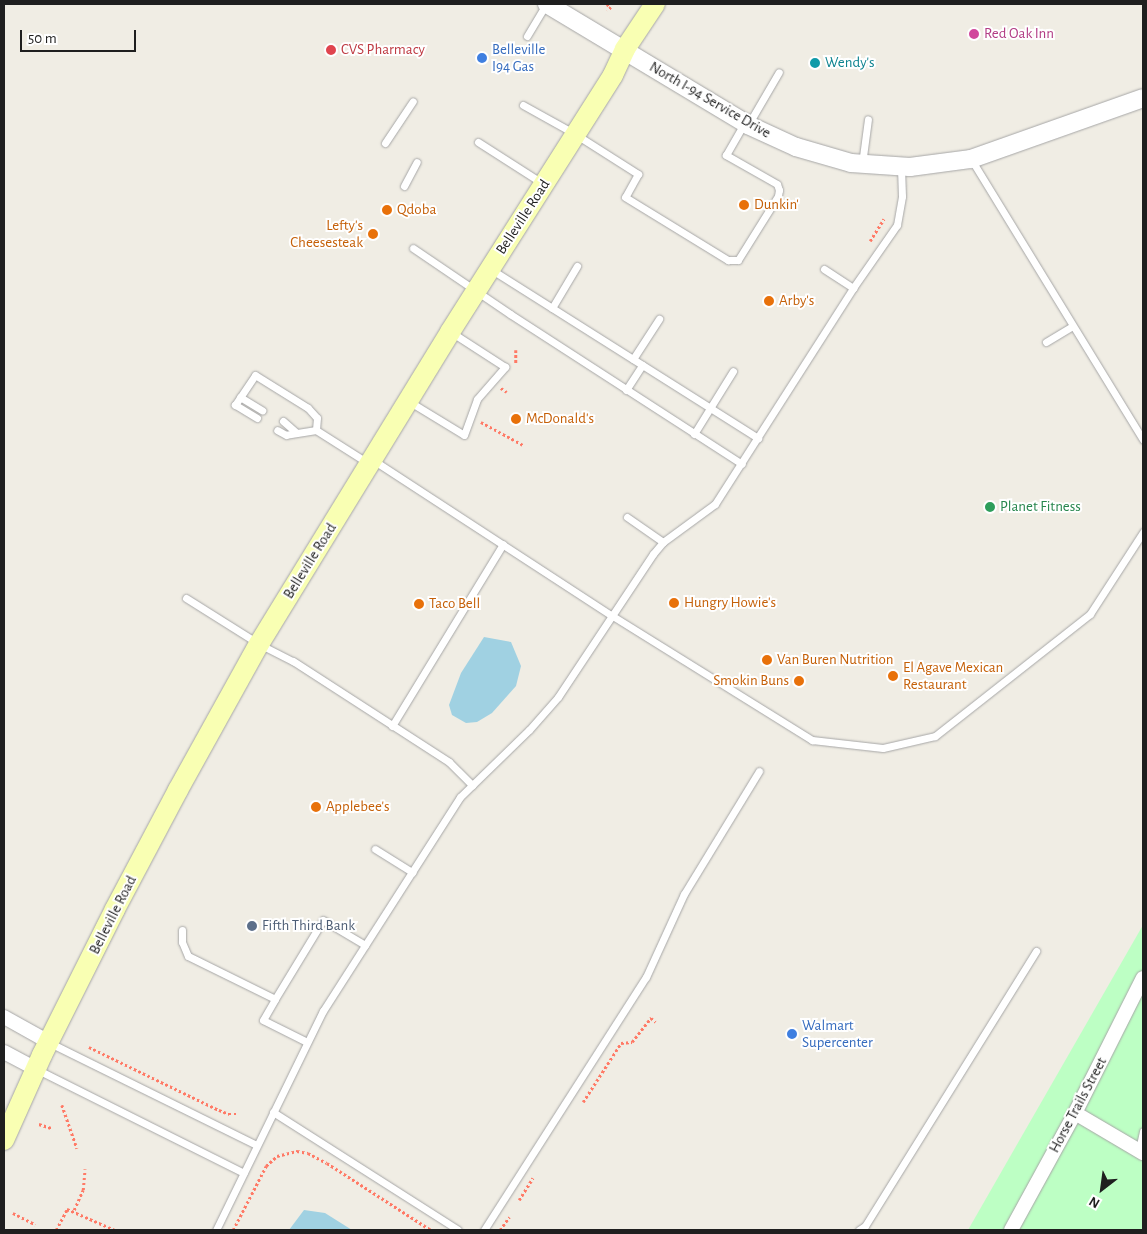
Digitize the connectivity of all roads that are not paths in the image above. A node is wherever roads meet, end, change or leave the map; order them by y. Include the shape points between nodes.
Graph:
1 (547, 4) edge
2 (655, 4) edge
3 (527, 36) dead end
4 (625, 49) junction
5 (779, 72) dead end
6 (1143, 98) edge
7 (413, 101) dead end
8 (523, 105) dead end
9 (868, 119) dead end
10 (746, 124) junction
11 (575, 134) junction
12 (478, 142) dead end
13 (385, 143) dead end
14 (971, 159) junction
15 (417, 162) dead end
16 (862, 164) junction
17 (901, 167) junction
18 (544, 184) junction
19 (404, 186) dead end
20 (413, 248) dead end
21 (577, 266) dead end
22 (490, 268) junction
23 (824, 269) dead end
24 (853, 288) junction
25 (477, 290) junction
26 (552, 308) junction
27 (659, 319) dead end
28 (1073, 326) junction
29 (450, 332) junction
30 (1046, 342) dead end
31 (634, 359) junction
32 (642, 365) junction
33 (733, 371) dead end
34 (626, 390) junction
35 (240, 398) junction
36 (409, 402) junction
37 (710, 408) junction
38 (262, 410) dead end
39 (257, 418) dead end
40 (283, 421) dead end
41 (277, 430) dead end
42 (316, 430) junction
43 (297, 433) junction
44 (694, 434) junction
45 (758, 438) junction
46 (1143, 440) edge
47 (372, 462) junction
48 (742, 464) junction
49 (627, 517) dead end
50 (1143, 532) edge
51 (663, 542) junction
52 (503, 544) junction
53 (186, 598) dead end
54 (611, 615) junction
55 (259, 644) junction
56 (392, 726) junction
57 (759, 771) dead end
58 (472, 786) junction
59 (375, 849) dead end
60 (412, 872) junction
61 (182, 930) dead end
62 (365, 945) junction
63 (1036, 951) dead end
64 (1143, 978) edge
65 (274, 999) junction
66 (4, 1017) edge
67 (49, 1042) junction
68 (307, 1042) junction
69 (4, 1052) edge
70 (36, 1069) junction
71 (273, 1112) junction
72 (1075, 1113) junction
73 (1143, 1132) edge
74 (4, 1140) edge
75 (256, 1145) junction
76 (1141, 1151) edge
77 (244, 1172) junction
78 (216, 1230) edge
79 (458, 1230) edge
80 (484, 1230) edge
81 (860, 1230) edge
82 (1011, 1230) edge

1 - 3 lane
1 - 4 street, North I-94 Service Drive
2 - 4 main road, Belleville Road
4 - 10 street, North I-94 Service Drive
4 - 11 main road, Belleville Road via 613,75
5 - 10 lane
6 - 14 street, North I-94 Service Drive
7 - 13 lane
8 - 11 lane
9 - 16 lane
10 - 11 lane via 726,155 777,184 779,190 738,260 728,260 624,197 638,174
10 - 16 street, North I-94 Service Drive via 823,156
11 - 18 main road, Belleville Road
12 - 18 lane
14 - 17 street, North I-94 Service Drive
14 - 28 lane
15 - 19 lane
16 - 17 street, North I-94 Service Drive
17 - 24 lane via 902,196 897,225
18 - 22 main road, Belleville Road
20 - 25 lane
21 - 26 lane
22 - 25 main road, Belleville Road
22 - 26 lane
23 - 24 lane
24 - 45 lane
25 - 29 main road, Belleville Road
25 - 34 lane
26 - 31 lane
27 - 31 lane
28 - 30 lane
28 - 46 lane
29 - 36 main road, Belleville Road
29 - 36 lane via 505,367 477,399 464,435
31 - 32 lane
32 - 34 lane
32 - 37 lane
33 - 37 lane
34 - 44 lane
35 - 38 lane
35 - 39 lane via 235,405
35 - 42 lane via 255,376 308,408 317,418
36 - 47 main road, Belleville Road
37 - 44 lane
37 - 45 lane
40 - 43 lane
41 - 43 lane via 286,435
42 - 43 lane
42 - 47 lane
44 - 48 lane
45 - 48 lane
47 - 52 lane
47 - 55 main road, Belleville Road
48 - 51 lane via 715,504
49 - 51 lane
50 - 54 lane via 1090,614 935,736 884,748 812,740
51 - 54 lane
52 - 54 lane
52 - 56 lane
53 - 55 lane
54 - 58 lane via 558,697
55 - 56 lane via 293,661
55 - 67 main road, Belleville Road via 169,807
56 - 58 lane via 449,762
57 - 80 lane via 684,894 646,977
58 - 60 lane via 460,797
59 - 60 lane
60 - 62 lane
61 - 65 lane via 182,942 188,956
62 - 65 lane via 324,920
62 - 68 lane
63 - 81 lane
64 - 72 street, Horse Trails Street
65 - 68 lane via 263,1020
66 - 67 street
67 - 70 main road, Belleville Road
67 - 75 lane
68 - 71 lane
69 - 70 street
70 - 74 main road, Belleville Road
70 - 77 lane
71 - 75 lane
71 - 79 lane
72 - 76 street
72 - 82 street, Horse Trails Street
73 - 76 lane
75 - 77 lane
77 - 78 lane

